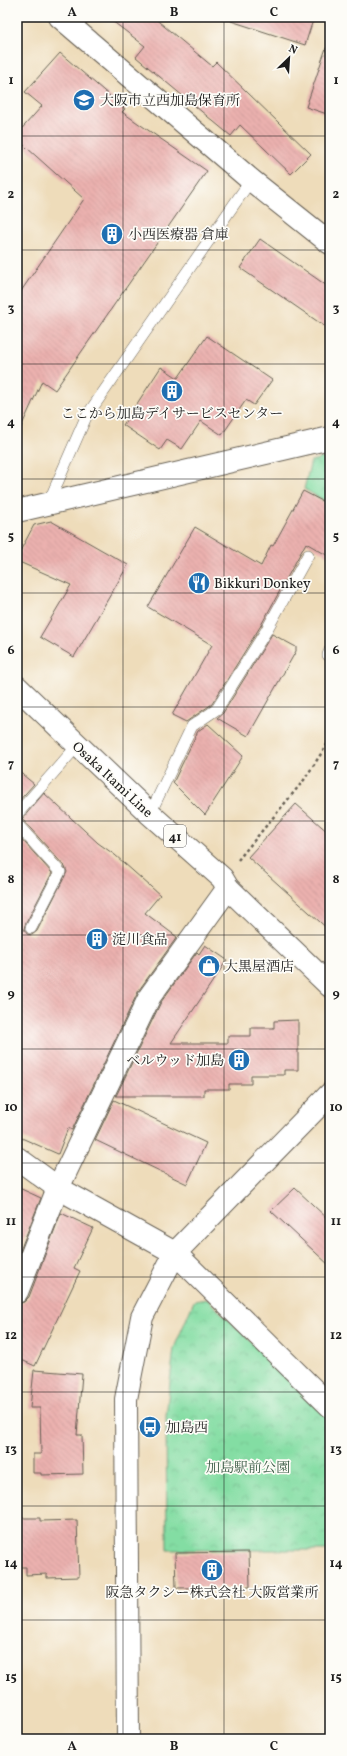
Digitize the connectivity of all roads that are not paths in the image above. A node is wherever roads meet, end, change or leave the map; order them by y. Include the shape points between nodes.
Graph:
1 (60, 17) edge
2 (251, 180) junction
3 (330, 243) edge
4 (330, 438) edge
5 (48, 504) junction
6 (17, 511) edge
7 (308, 555) dead end
8 (330, 650) edge
9 (330, 656) edge
10 (17, 687) edge
11 (78, 746) junction
12 (17, 814) edge
13 (150, 814) junction
14 (17, 824) edge
15 (225, 883) junction
16 (31, 928) dead end
17 (330, 986) edge
18 (330, 1094) edge
19 (17, 1158) edge
20 (58, 1188) junction
21 (175, 1253) junction
22 (17, 1292) edge
23 (330, 1406) edge
24 (128, 1739) edge

1 - 2 street
2 - 3 street
2 - 5 lane via 86,417
4 - 5 street
5 - 6 street
7 - 13 lane via 266,631 217,709 192,726
8 - 9 lane
10 - 11 street, Osaka Itami Line / 41
11 - 12 lane
11 - 13 street, Osaka Itami Line / 41
13 - 15 street, Osaka Itami Line / 41
14 - 16 lane via 60,872
15 - 17 street, Osaka Itami Line / 41
15 - 20 street via 150,996
18 - 21 street
19 - 20 street
20 - 21 street
20 - 22 street
21 - 23 street
21 - 24 street via 142,1317 126,1399

